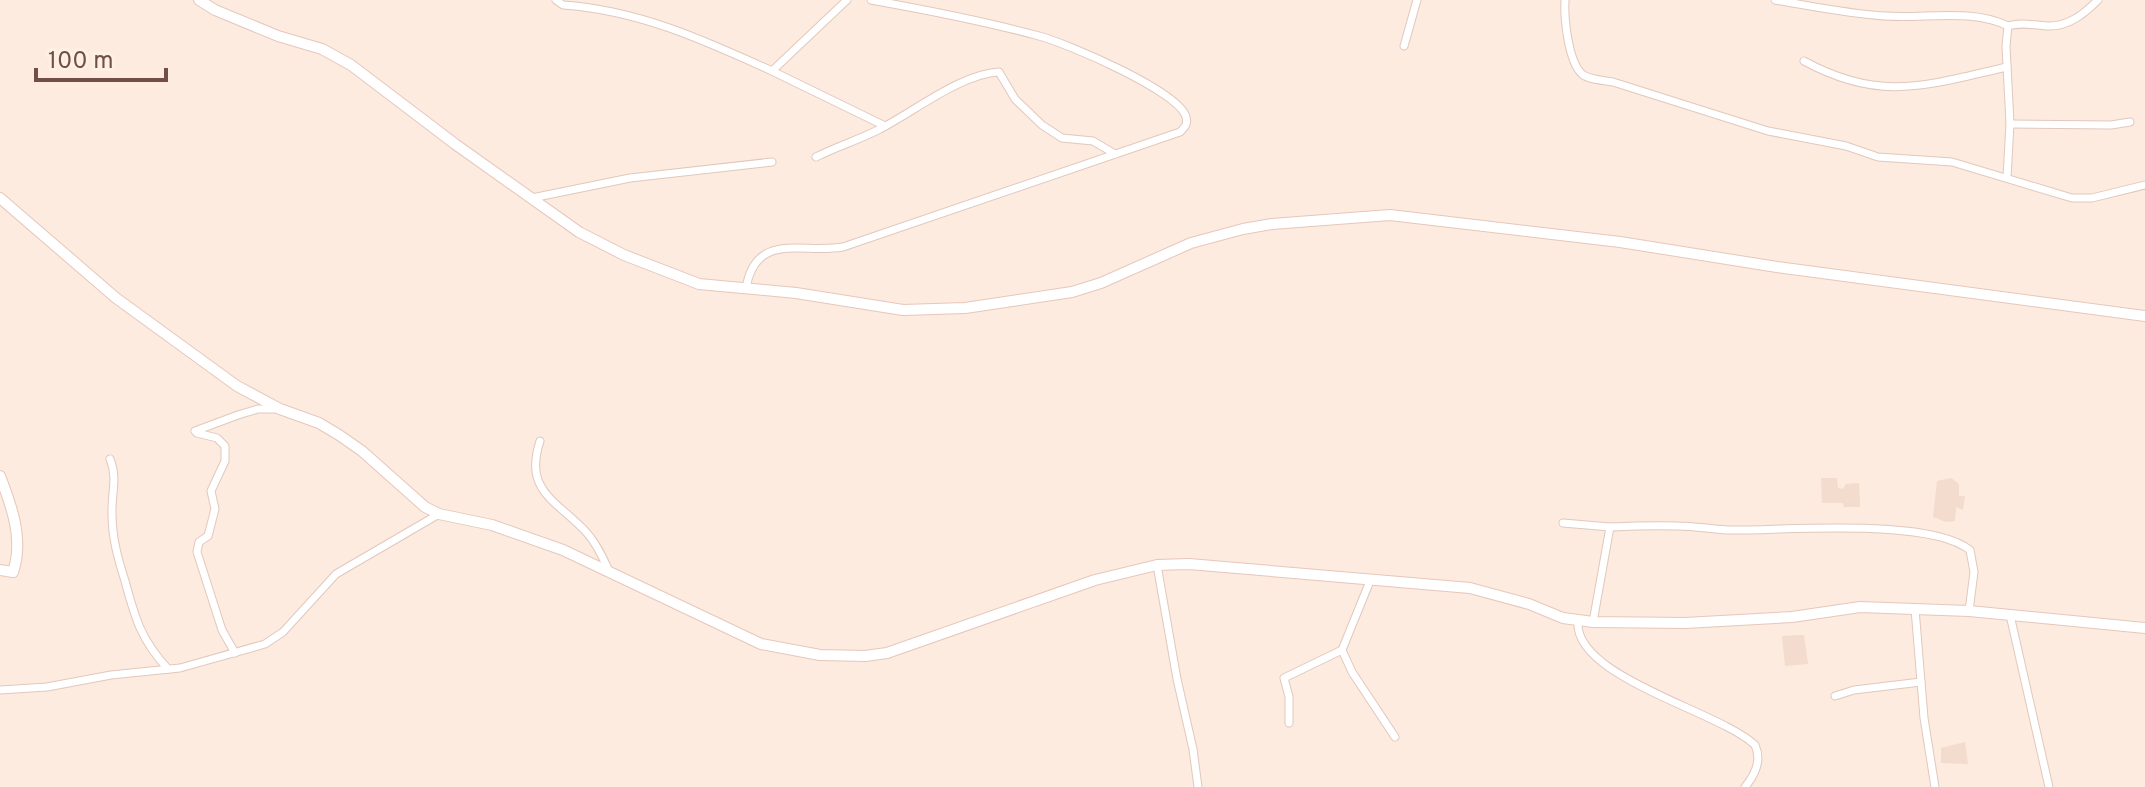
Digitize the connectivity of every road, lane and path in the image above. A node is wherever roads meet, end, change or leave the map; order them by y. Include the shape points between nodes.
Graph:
1 (199, 0) edge
2 (556, 0) edge
3 (847, 0) edge
4 (871, 0) edge
5 (1417, 0) edge
6 (1565, 0) edge
7 (1775, 0) edge
8 (2098, 0) edge
9 (1811, 2) edge
10 (2008, 26) junction
11 (1404, 46) dead end
12 (1804, 61) dead end
13 (2007, 67) junction
14 (772, 71) junction
15 (2130, 122) dead end
16 (2010, 124) junction
17 (885, 126) junction
18 (1115, 154) junction
19 (816, 157) dead end
20 (772, 162) dead end
21 (2007, 177) junction
22 (2145, 185) edge
23 (0, 198) edge
24 (532, 198) junction
25 (746, 288) junction
26 (2145, 316) edge
27 (280, 409) junction
28 (540, 441) dead end
29 (110, 459) dead end
30 (0, 476) edge
31 (439, 514) junction
32 (1563, 523) dead end
33 (1610, 527) junction
34 (1157, 565) junction
35 (0, 570) edge
36 (609, 571) junction
37 (1370, 581) junction
38 (1915, 609) junction
39 (1969, 611) junction
40 (2010, 615) junction
41 (1578, 621) junction
42 (1593, 622) junction
43 (2145, 628) edge
44 (1342, 650) junction
45 (235, 653) junction
46 (168, 669) junction
47 (1921, 682) junction
48 (0, 690) edge
49 (1835, 696) dead end
50 (1289, 723) dead end
51 (1395, 737) dead end
52 (1198, 787) edge
53 (1745, 787) edge
54 (1935, 787) edge
55 (2049, 787) edge

1 - 24 street via 351,65
2 - 14 street via 659,23
3 - 14 street
4 - 18 street via 1042,37 1149,84 1182,108 1187,120 1180,132
5 - 11 street
6 - 21 street via 1576,67 1587,77 1768,131 1878,157 1952,162
7 - 9 street
8 - 10 street via 2061,25
9 - 10 street via 1886,16 1962,16
10 - 13 street
12 - 13 street via 1852,82 1904,87
13 - 16 street
14 - 17 street
15 - 16 street
16 - 21 street
17 - 18 street via 981,73 999,72 1015,99 1042,125 1062,138 1093,141
17 - 19 street
18 - 25 street via 843,247 770,251 755,263
20 - 24 street via 630,178
21 - 22 street via 2084,199
23 - 27 street via 116,298 237,386
24 - 25 street via 579,232 624,255 688,281
25 - 26 street via 903,310 965,308 1072,292 1191,243 1243,229 1390,215
27 - 31 street via 339,435
27 - 45 street via 258,409 195,431 225,446 225,461 211,491 215,509 208,536 199,542 197,552 222,630
28 - 36 street via 535,467 541,489 588,534
29 - 46 street via 115,470 113,540 130,606 145,640
30 - 35 street via 13,509 19,555 13,572
31 - 36 street via 528,537
31 - 45 street via 336,574 277,636
32 - 33 street
33 - 39 street via 1871,529 1943,537 1970,550 1974,572
33 - 42 street
34 - 36 street via 1095,580 908,647 842,656 761,644
34 - 37 street
34 - 52 street
37 - 41 street via 1470,588
37 - 44 street
38 - 39 street
38 - 42 street via 1860,607 1685,623
38 - 47 street
39 - 40 street
40 - 43 street
40 - 55 street
41 - 42 street
41 - 53 street via 1577,631 1591,651 1617,674 1755,745 1759,758
44 - 50 street via 1284,678
44 - 51 street
45 - 46 street
46 - 48 street
47 - 49 street
47 - 54 street

